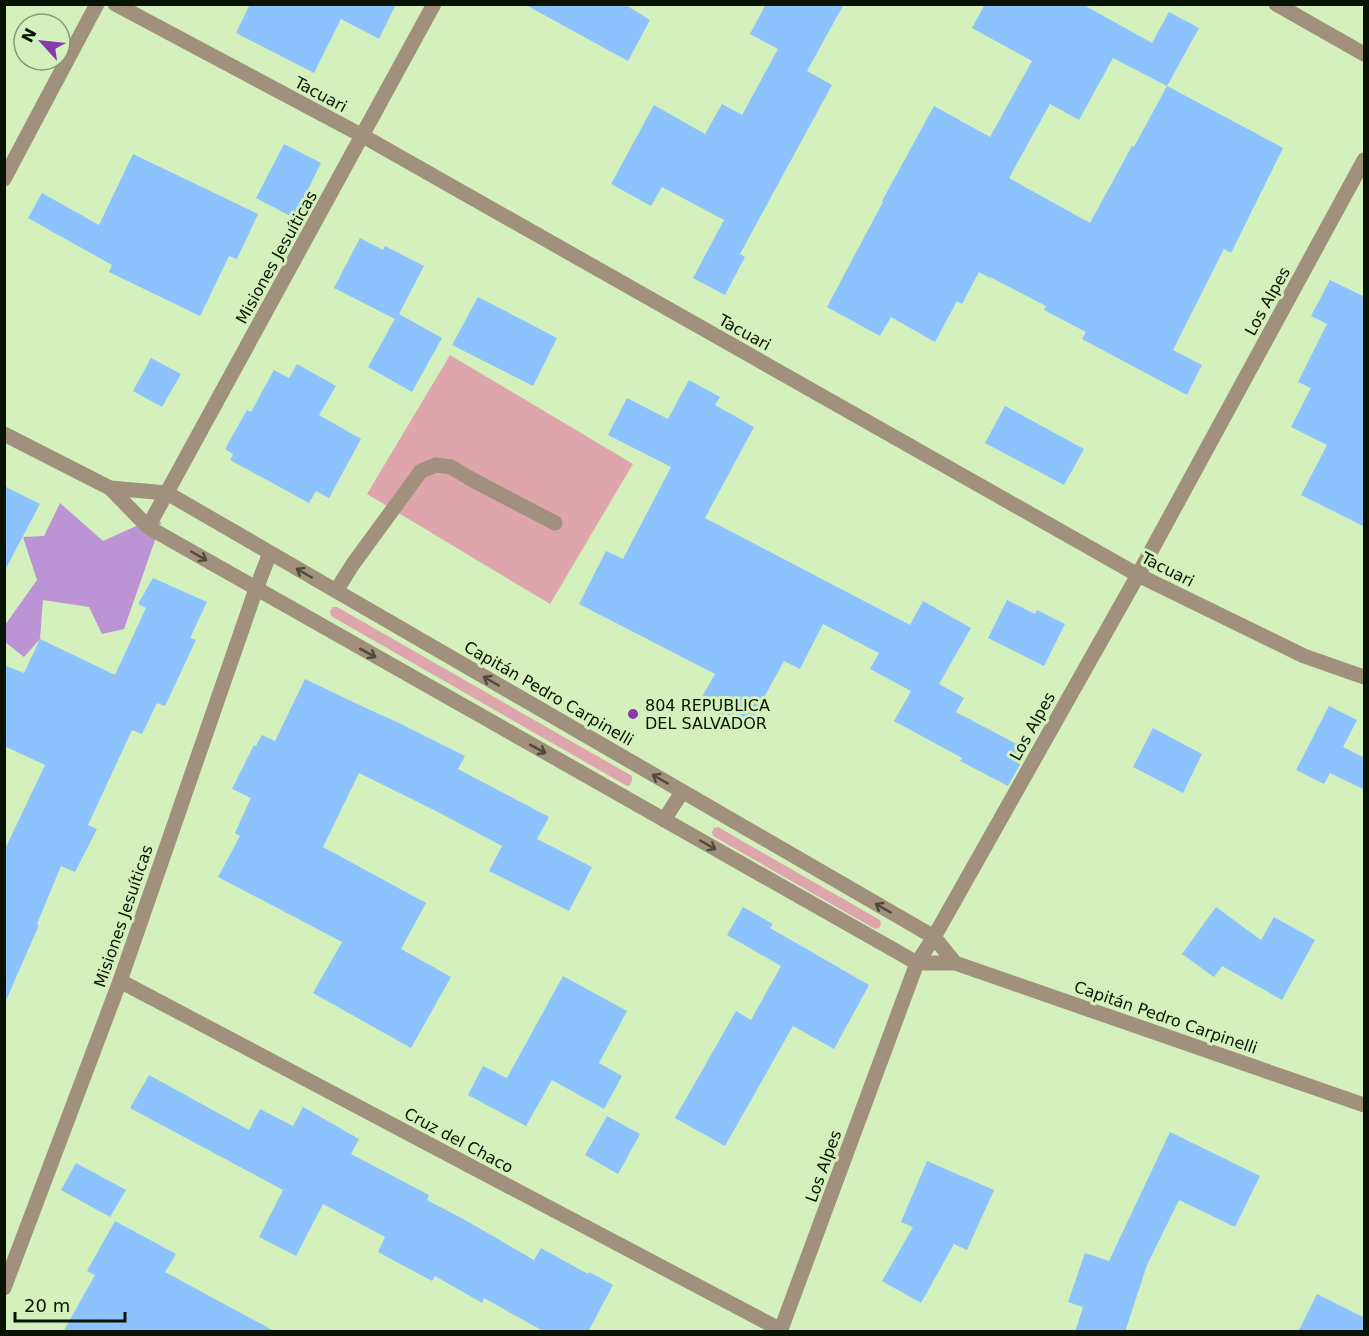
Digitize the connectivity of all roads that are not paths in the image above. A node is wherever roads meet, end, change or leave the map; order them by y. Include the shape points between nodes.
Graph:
1 (97, 4) edge
2 (115, 4) edge
3 (434, 4) edge
4 (1276, 4) edge
5 (1365, 54) edge
6 (363, 136) junction
7 (1365, 160) edge
8 (4, 179) edge
9 (4, 434) edge
10 (110, 488) junction
11 (167, 493) junction
12 (555, 523) dead end
13 (148, 527) junction
14 (270, 553) junction
15 (1138, 574) junction
16 (256, 589) junction
17 (336, 591) junction
18 (1365, 677) edge
19 (682, 792) junction
20 (664, 820) junction
21 (934, 937) junction
22 (917, 963) junction
23 (955, 963) junction
24 (120, 981) junction
25 (1365, 1105) edge
26 (4, 1288) edge
27 (781, 1331) edge

1 - 8 street
2 - 6 street, Tacuari
3 - 6 street, Misiones Jesuíticas
4 - 5 street
6 - 11 street, Misiones Jesuíticas
6 - 15 street, Tacuari
7 - 15 street, Los Alpes
9 - 10 street, Capitán Pedro Carpinelli
10 - 11 street, Capitán Pedro Carpinelli
10 - 13 street, Capitán Pedro Carpinelli
11 - 13 street, Misiones Jesuíticas
11 - 14 street, Capitán Pedro Carpinelli
12 - 17 street via 451,467 436,465 421,471
13 -> 16 street, Capitán Pedro Carpinelli
14 - 16 street, Misiones Jesuíticas
17 -> 14 street, Capitán Pedro Carpinelli
15 - 18 street, Tacuari via 1304,656
15 - 21 street, Los Alpes
16 -> 20 street, Capitán Pedro Carpinelli
16 - 24 street, Misiones Jesuíticas
19 -> 17 street, Capitán Pedro Carpinelli
19 - 20 street
21 -> 19 street, Capitán Pedro Carpinelli
20 -> 22 street, Capitán Pedro Carpinelli
21 - 22 street, Los Alpes
21 - 23 street, Capitán Pedro Carpinelli
22 - 23 street, Capitán Pedro Carpinelli
22 - 27 street, Los Alpes
23 - 25 street, Capitán Pedro Carpinelli
24 - 26 street, Misiones Jesuíticas
24 - 27 street, Cruz del Chaco

